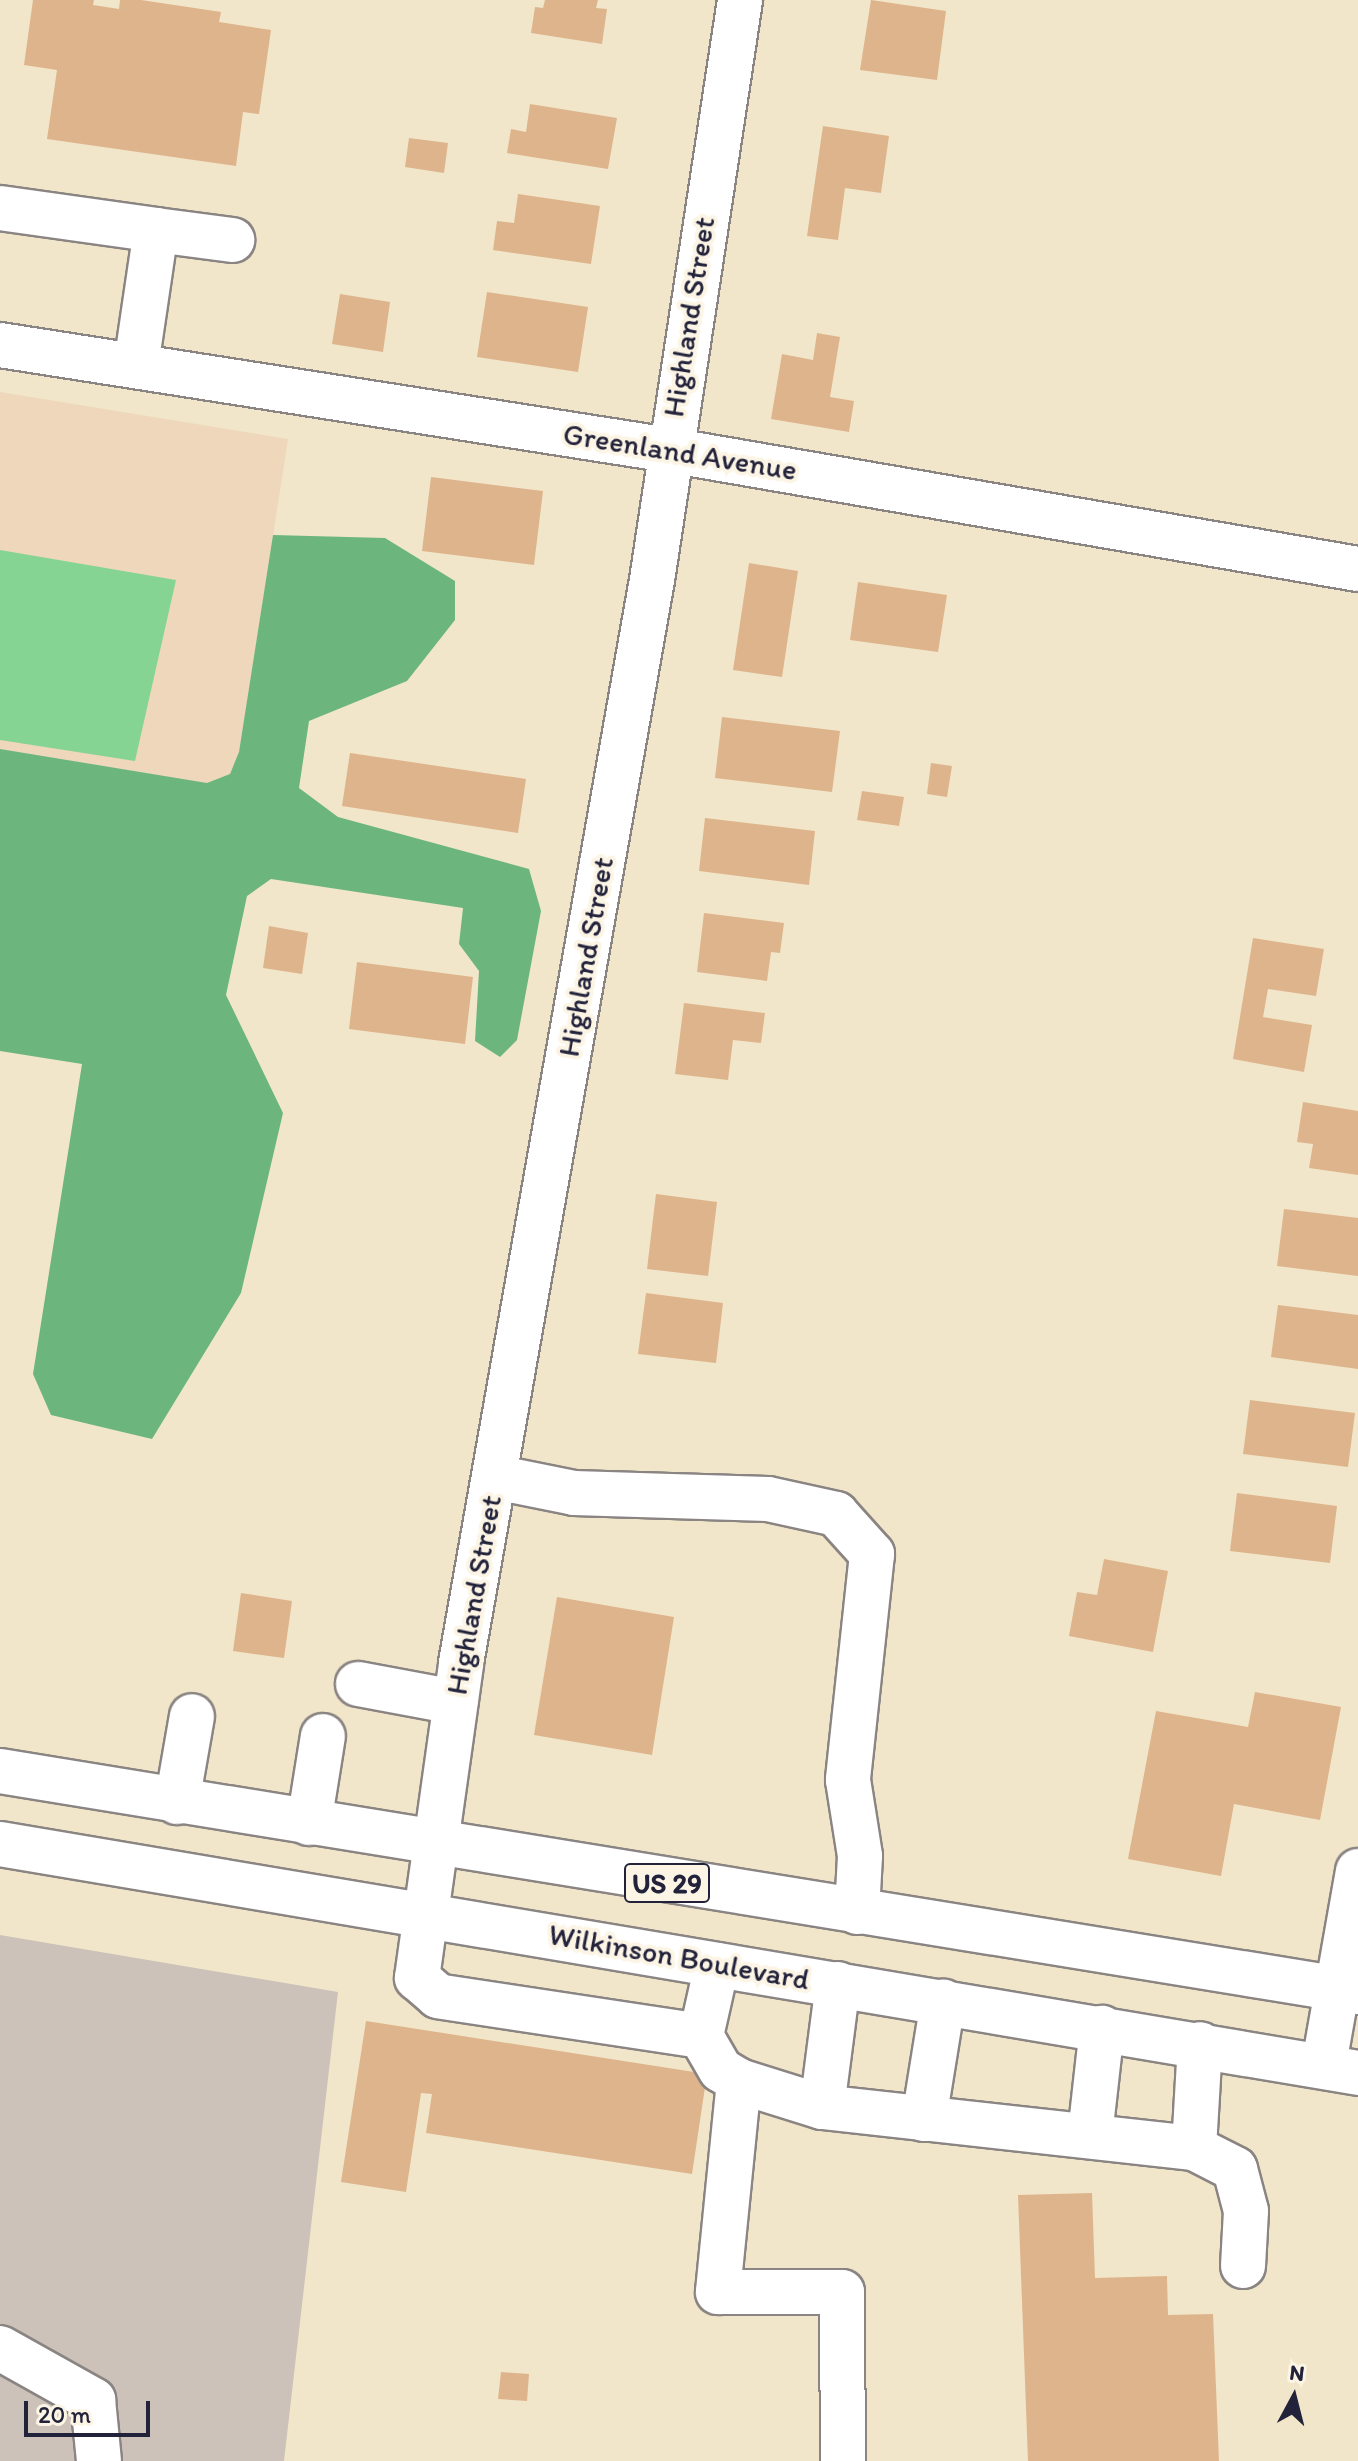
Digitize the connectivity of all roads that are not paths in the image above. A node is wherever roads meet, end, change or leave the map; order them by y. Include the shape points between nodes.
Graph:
1 (740, 0) edge
2 (0, 208) edge
3 (156, 230) junction
4 (232, 240) dead end
5 (0, 345) edge
6 (136, 366) junction
7 (669, 450) junction
8 (1358, 569) edge
9 (495, 1477) junction
10 (358, 1684) dead end
11 (455, 1702) junction
12 (192, 1716) dead end
13 (323, 1736) dead end
14 (0, 1771) edge
15 (177, 1802) junction
16 (309, 1823) junction
17 (0, 1844) edge
18 (434, 1844) junction
19 (1358, 1871) edge
20 (426, 1912) junction
21 (857, 1912) junction
22 (717, 1965) junction
23 (838, 1984) junction
24 (1347, 1991) edge
25 (943, 2002) junction
26 (1102, 2028) junction
27 (701, 2036) junction
28 (1200, 2044) junction
29 (1341, 2069) edge
30 (739, 2081) junction
31 (822, 2107) junction
32 (924, 2119) junction
33 (1090, 2135) junction
34 (1194, 2148) junction
35 (1243, 2266) dead end
36 (0, 2348) edge
37 (99, 2461) edge
38 (843, 2461) edge

1 - 7 street, Highland Street
2 - 3 street
3 - 4 street
3 - 6 street
5 - 6 street, Greenland Avenue
6 - 7 street, Greenland Avenue
7 - 8 street, Greenland Avenue
7 - 9 street, Highland Street via 652,580
9 - 11 street, Highland Street
9 - 21 street via 574,1493 768,1499 836,1514 872,1554 848,1780 860,1856
10 - 11 street
11 - 18 street, Highland Street
12 - 15 street
13 - 16 street
14 - 15 street, US 29
15 - 16 street, US 29
16 - 18 street, US 29
17 - 20 street, Wilkinson Boulevard / US 29
18 - 20 street, Highland Street
18 - 21 street, US 29
19 - 24 street
20 - 22 street, Wilkinson Boulevard / US 29
20 - 27 street, Highland Street via 417,1978 438,1996
21 - 24 street, US 29
22 - 23 street, Wilkinson Boulevard / US 29
22 - 27 street
23 - 25 street, Wilkinson Boulevard / US 29
23 - 31 street
24 - 29 street
25 - 26 street, Wilkinson Boulevard / US 29
25 - 32 street
26 - 28 street, Wilkinson Boulevard / US 29
26 - 33 street
27 - 30 street via 721,2070
28 - 29 street, Wilkinson Boulevard / US 29
28 - 34 street
30 - 31 street
30 - 38 street via 718,2292 842,2292
31 - 32 street
32 - 33 street
33 - 34 street
34 - 35 street via 1235,2169 1246,2211
36 - 37 street via 93,2400

